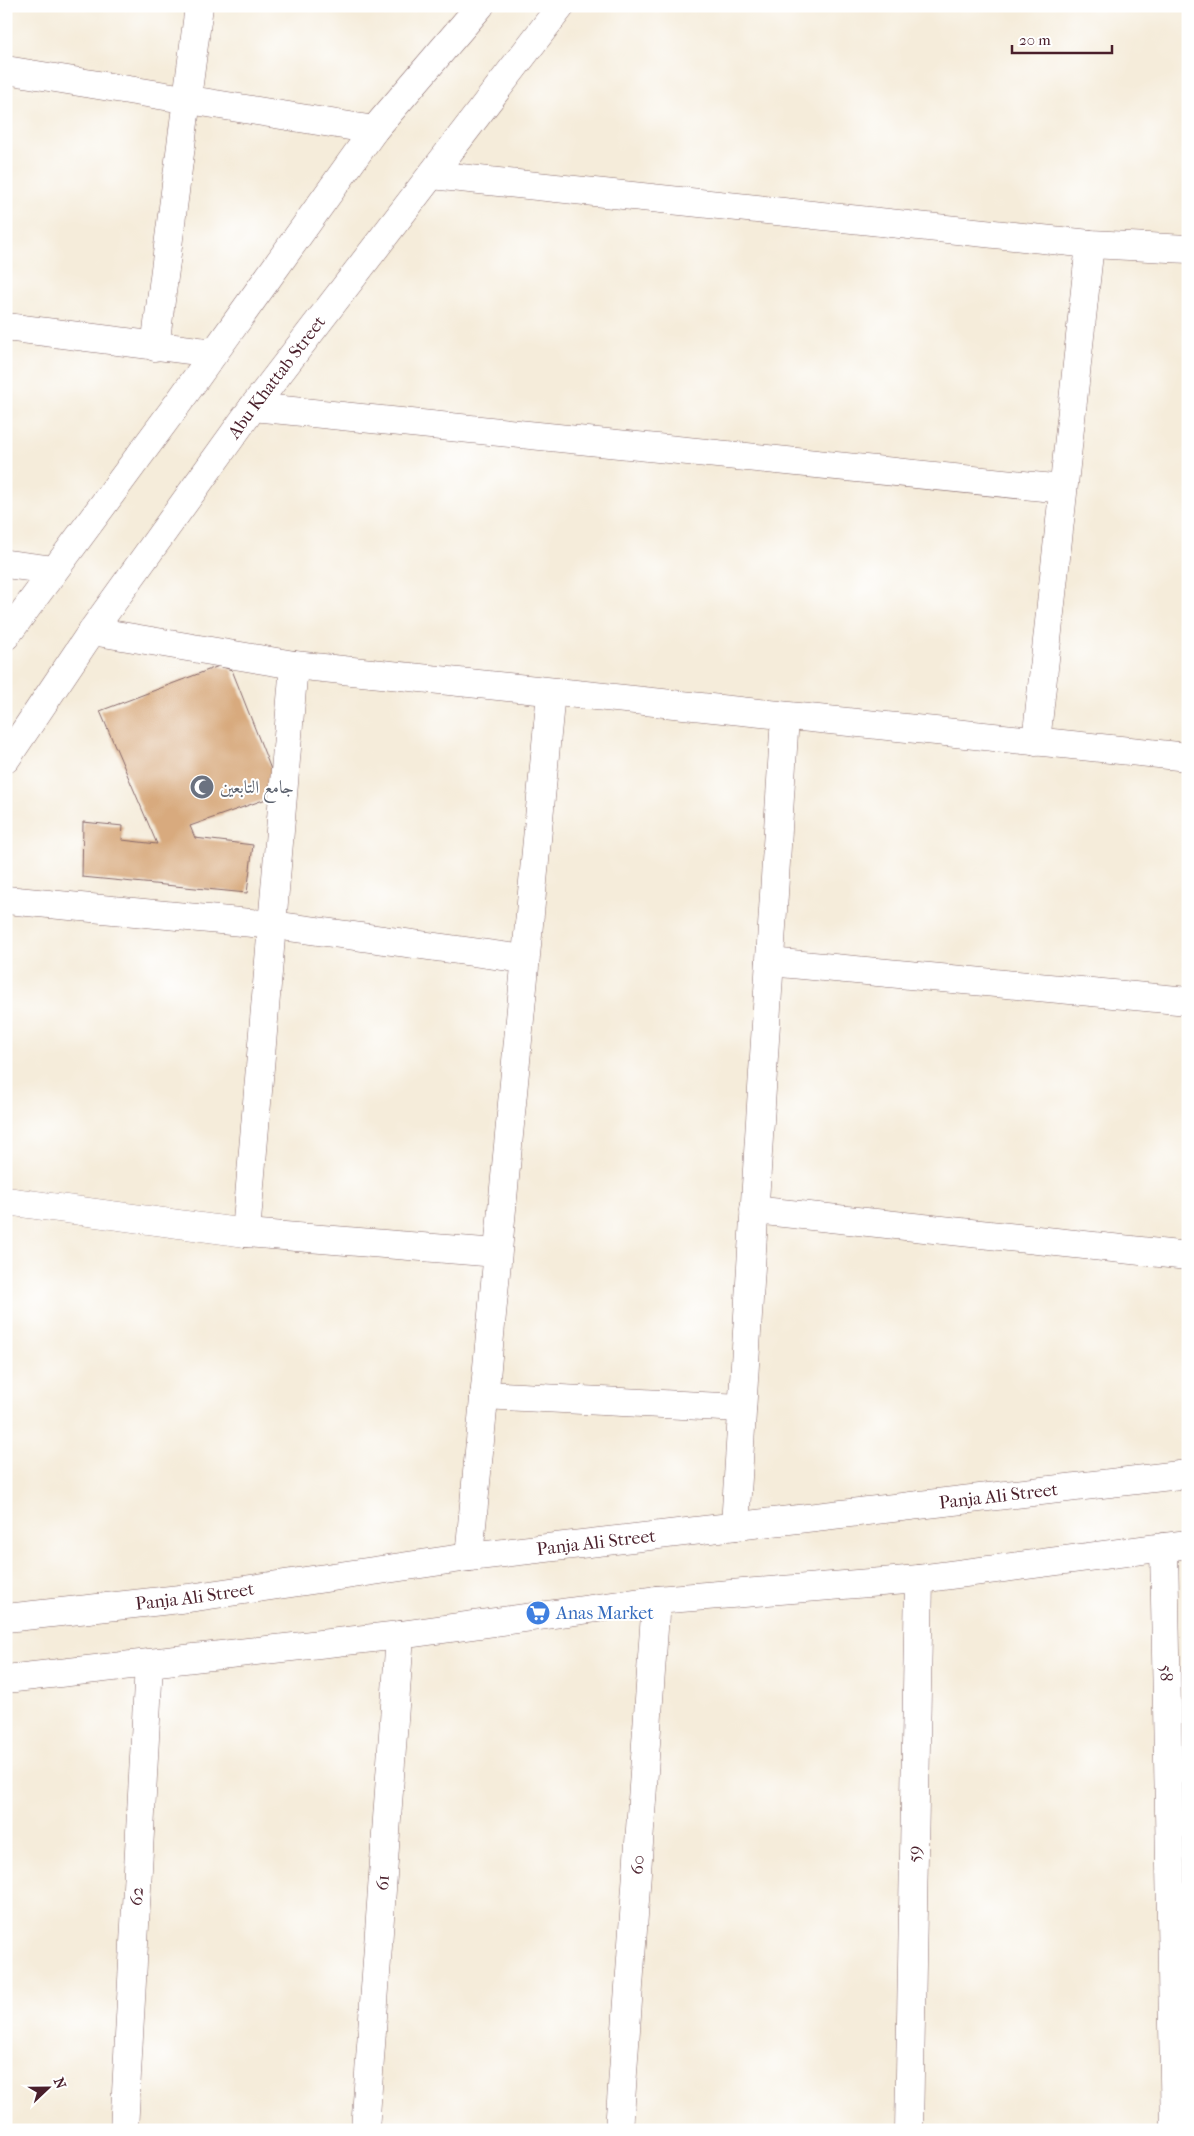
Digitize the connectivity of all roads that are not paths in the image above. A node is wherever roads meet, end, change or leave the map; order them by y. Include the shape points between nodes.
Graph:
1 (199, 6) edge
2 (480, 6) edge
3 (561, 6) edge
4 (6, 70) edge
5 (188, 99) junction
6 (374, 130) junction
7 (432, 175) junction
8 (1090, 244) junction
9 (1188, 249) edge
10 (6, 327) edge
11 (155, 347) junction
12 (214, 354) junction
13 (253, 407) junction
14 (1063, 489) junction
15 (6, 564) edge
16 (53, 570) junction
17 (92, 631) junction
18 (6, 636) edge
19 (294, 665) junction
20 (551, 692) junction
21 (785, 716) junction
22 (1036, 742) junction
23 (1188, 757) edge
24 (6, 759) edge
25 (6, 900) edge
26 (272, 925) junction
27 (526, 959) junction
28 (770, 962) junction
29 (1188, 1001) edge
30 (6, 1201) edge
31 (754, 1210) junction
32 (246, 1233) junction
33 (497, 1253) junction
34 (1188, 1256) edge
35 (484, 1395) junction
36 (742, 1408) junction
37 (1188, 1474) edge
38 (735, 1526) junction
39 (1176, 1546) edge
40 (469, 1557) junction
41 (918, 1579) junction
42 (656, 1600) junction
43 (6, 1618) edge
44 (400, 1635) junction
45 (149, 1664) junction
46 (6, 1679) edge
47 (124, 2130) edge
48 (365, 2130) edge
49 (618, 2130) edge
50 (909, 2130) edge
51 (1175, 2130) edge

1 - 5 street
2 - 6 street
3 - 7 street, Abu Khattab Street
4 - 5 street
5 - 6 street
5 - 11 street
6 - 12 street
7 - 8 street
7 - 13 street, Abu Khattab Street
8 - 9 street
8 - 14 street
10 - 11 street
11 - 12 street
12 - 16 street
13 - 14 street
13 - 17 street, Abu Khattab Street
14 - 22 street
15 - 16 street
16 - 18 street
17 - 19 street
17 - 24 street, Abu Khattab Street
19 - 20 street
19 - 26 street
20 - 21 street
20 - 27 street
21 - 22 street
21 - 28 street
22 - 23 street
25 - 26 street
26 - 27 street
26 - 32 street
27 - 33 street
28 - 29 street
28 - 31 street
30 - 32 street
31 - 34 street
31 - 36 street
32 - 33 street
33 - 35 street
35 - 36 street
35 - 40 street
36 - 38 street
37 - 38 street, Panja Ali Street
38 - 40 street, Panja Ali Street
39 - 41 street
39 - 51 street, 58
40 - 43 street, Panja Ali Street via 189,1598
41 - 42 street
41 - 50 street, 59
42 - 44 street
42 - 49 street, 60
44 - 45 street
44 - 48 street, 61
45 - 46 street
45 - 47 street, 62

